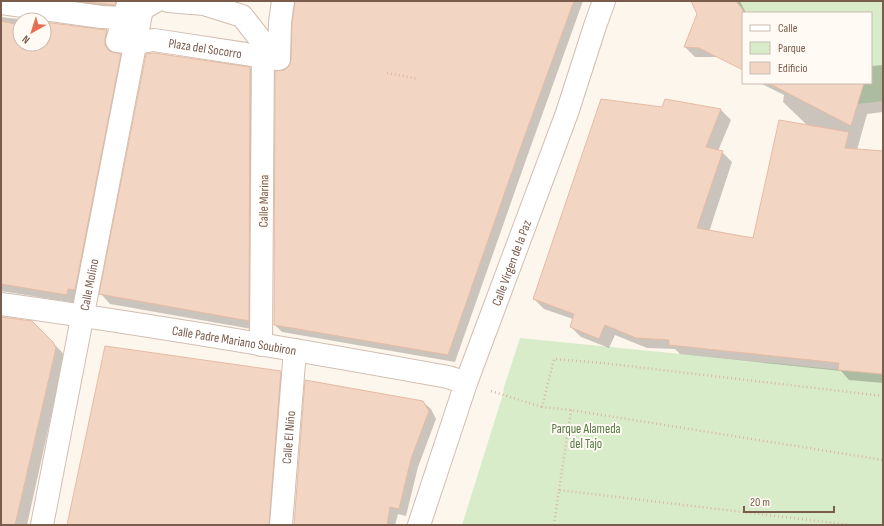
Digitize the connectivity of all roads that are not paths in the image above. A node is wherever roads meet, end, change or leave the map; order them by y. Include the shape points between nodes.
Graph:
1 (156, 1) edge
2 (168, 1) edge
3 (283, 1) edge
4 (604, 1) edge
5 (1, 2) edge
6 (126, 9) edge
7 (136, 43) junction
8 (264, 57) junction
9 (1, 304) edge
10 (82, 315) junction
11 (261, 345) junction
12 (295, 350) junction
13 (466, 383) junction
14 (42, 525) edge
15 (281, 525) edge
16 (419, 525) edge

1 - 7 street, Calle Molino via 142,9
2 - 8 street, Calle Marina via 204,4 242,16 260,39
3 - 8 street, Plaza del Socorro via 279,59
4 - 13 street, Calle Virgen de la Paz via 567,113
5 - 6 street via 101,17
6 - 7 street, Plaza del Socorro via 117,41
7 - 8 street, Plaza del Socorro via 154,40
7 - 10 street, Calle Molino
8 - 11 street, Calle Marina
9 - 10 street, Calle Padre Mariano Soubiron
10 - 11 street, Calle Padre Mariano Soubiron
10 - 14 street, Calle Molino
11 - 12 street, Calle Padre Mariano Soubiron
12 - 13 street, Calle Padre Mariano Soubiron via 448,377
12 - 15 street, Calle El Niño
13 - 16 street, Calle Virgen de la Paz

